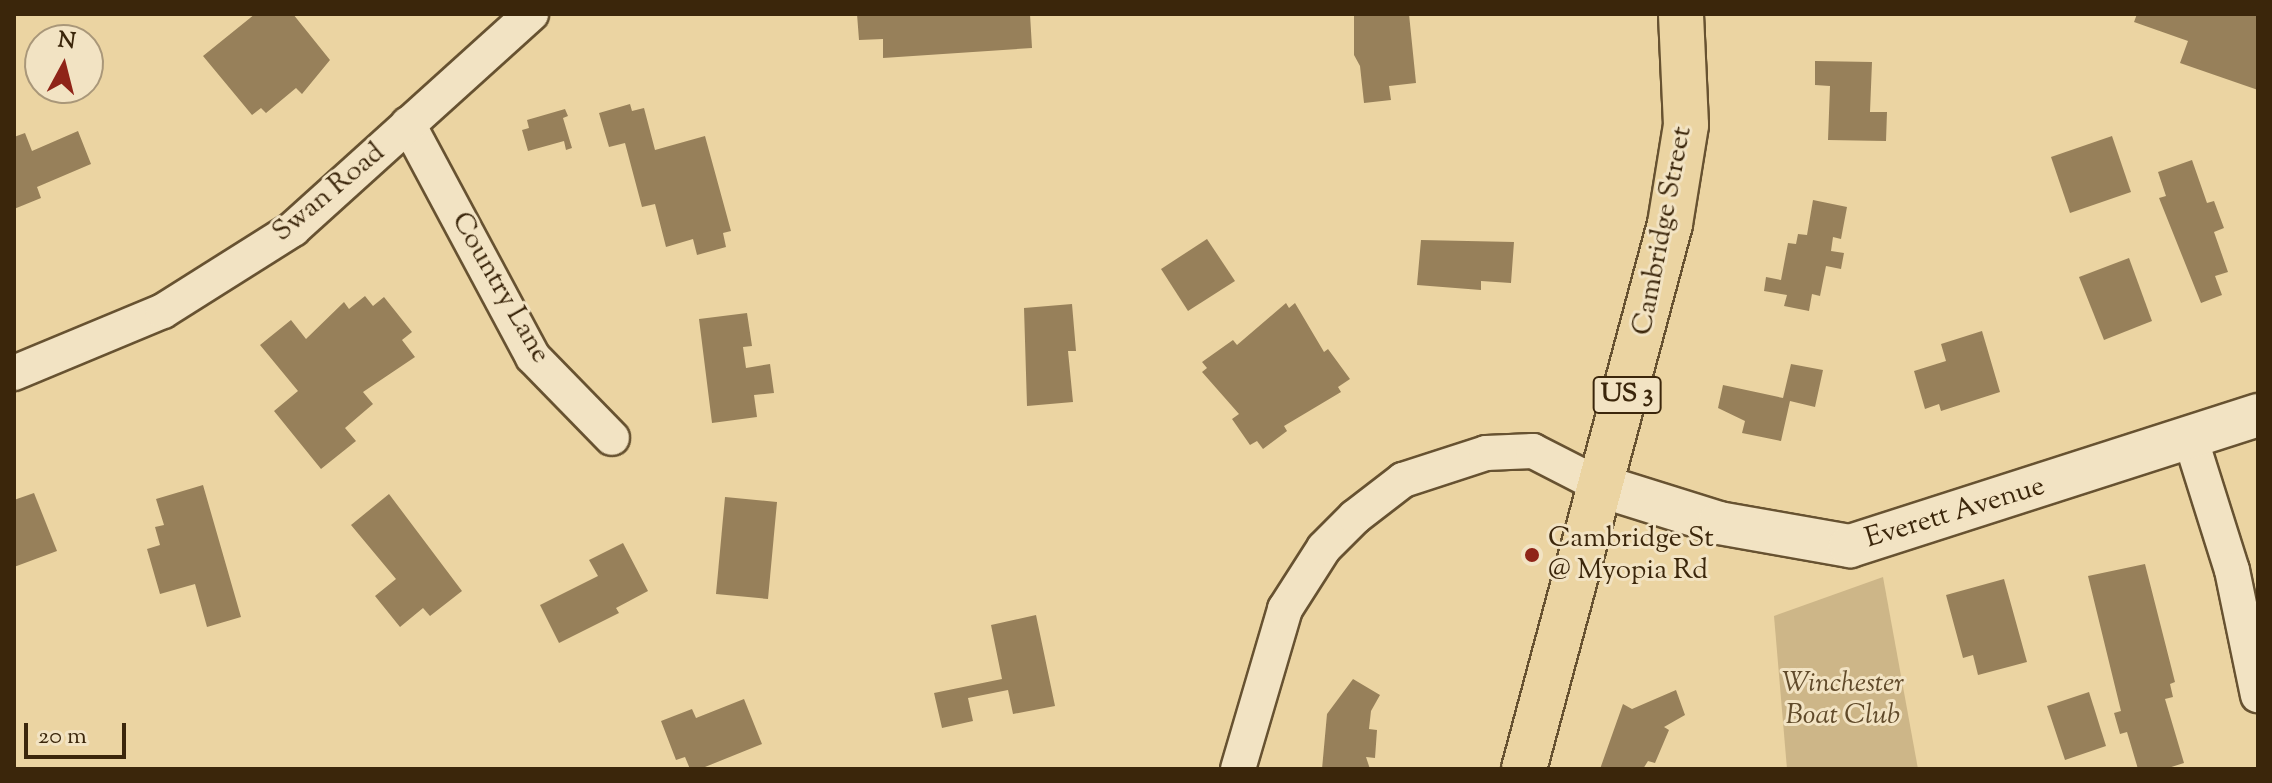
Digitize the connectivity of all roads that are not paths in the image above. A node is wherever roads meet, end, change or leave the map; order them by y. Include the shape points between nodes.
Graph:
1 (531, 14) edge
2 (1681, 14) edge
3 (408, 124) junction
4 (14, 373) edge
5 (2258, 415) edge
6 (2190, 437) junction
7 (612, 438) dead end
8 (1601, 486) junction
9 (2258, 695) edge
10 (1238, 769) edge
11 (1524, 769) edge

1 - 3 street, Swan Road
2 - 8 highway, Cambridge Street / US 3 via 1687,90 1678,179
3 - 4 street, Swan Road via 293,229 176,303
3 - 7 street, Country Lane via 533,357
5 - 6 street, Everett Avenue
6 - 8 street, Everett Avenue via 1850,546 1719,523
6 - 9 street via 2232,570
8 - 10 street via 1533,451 1486,453 1403,480 1355,517 1324,548 1285,609
8 - 11 highway, Cambridge Street / US 3

